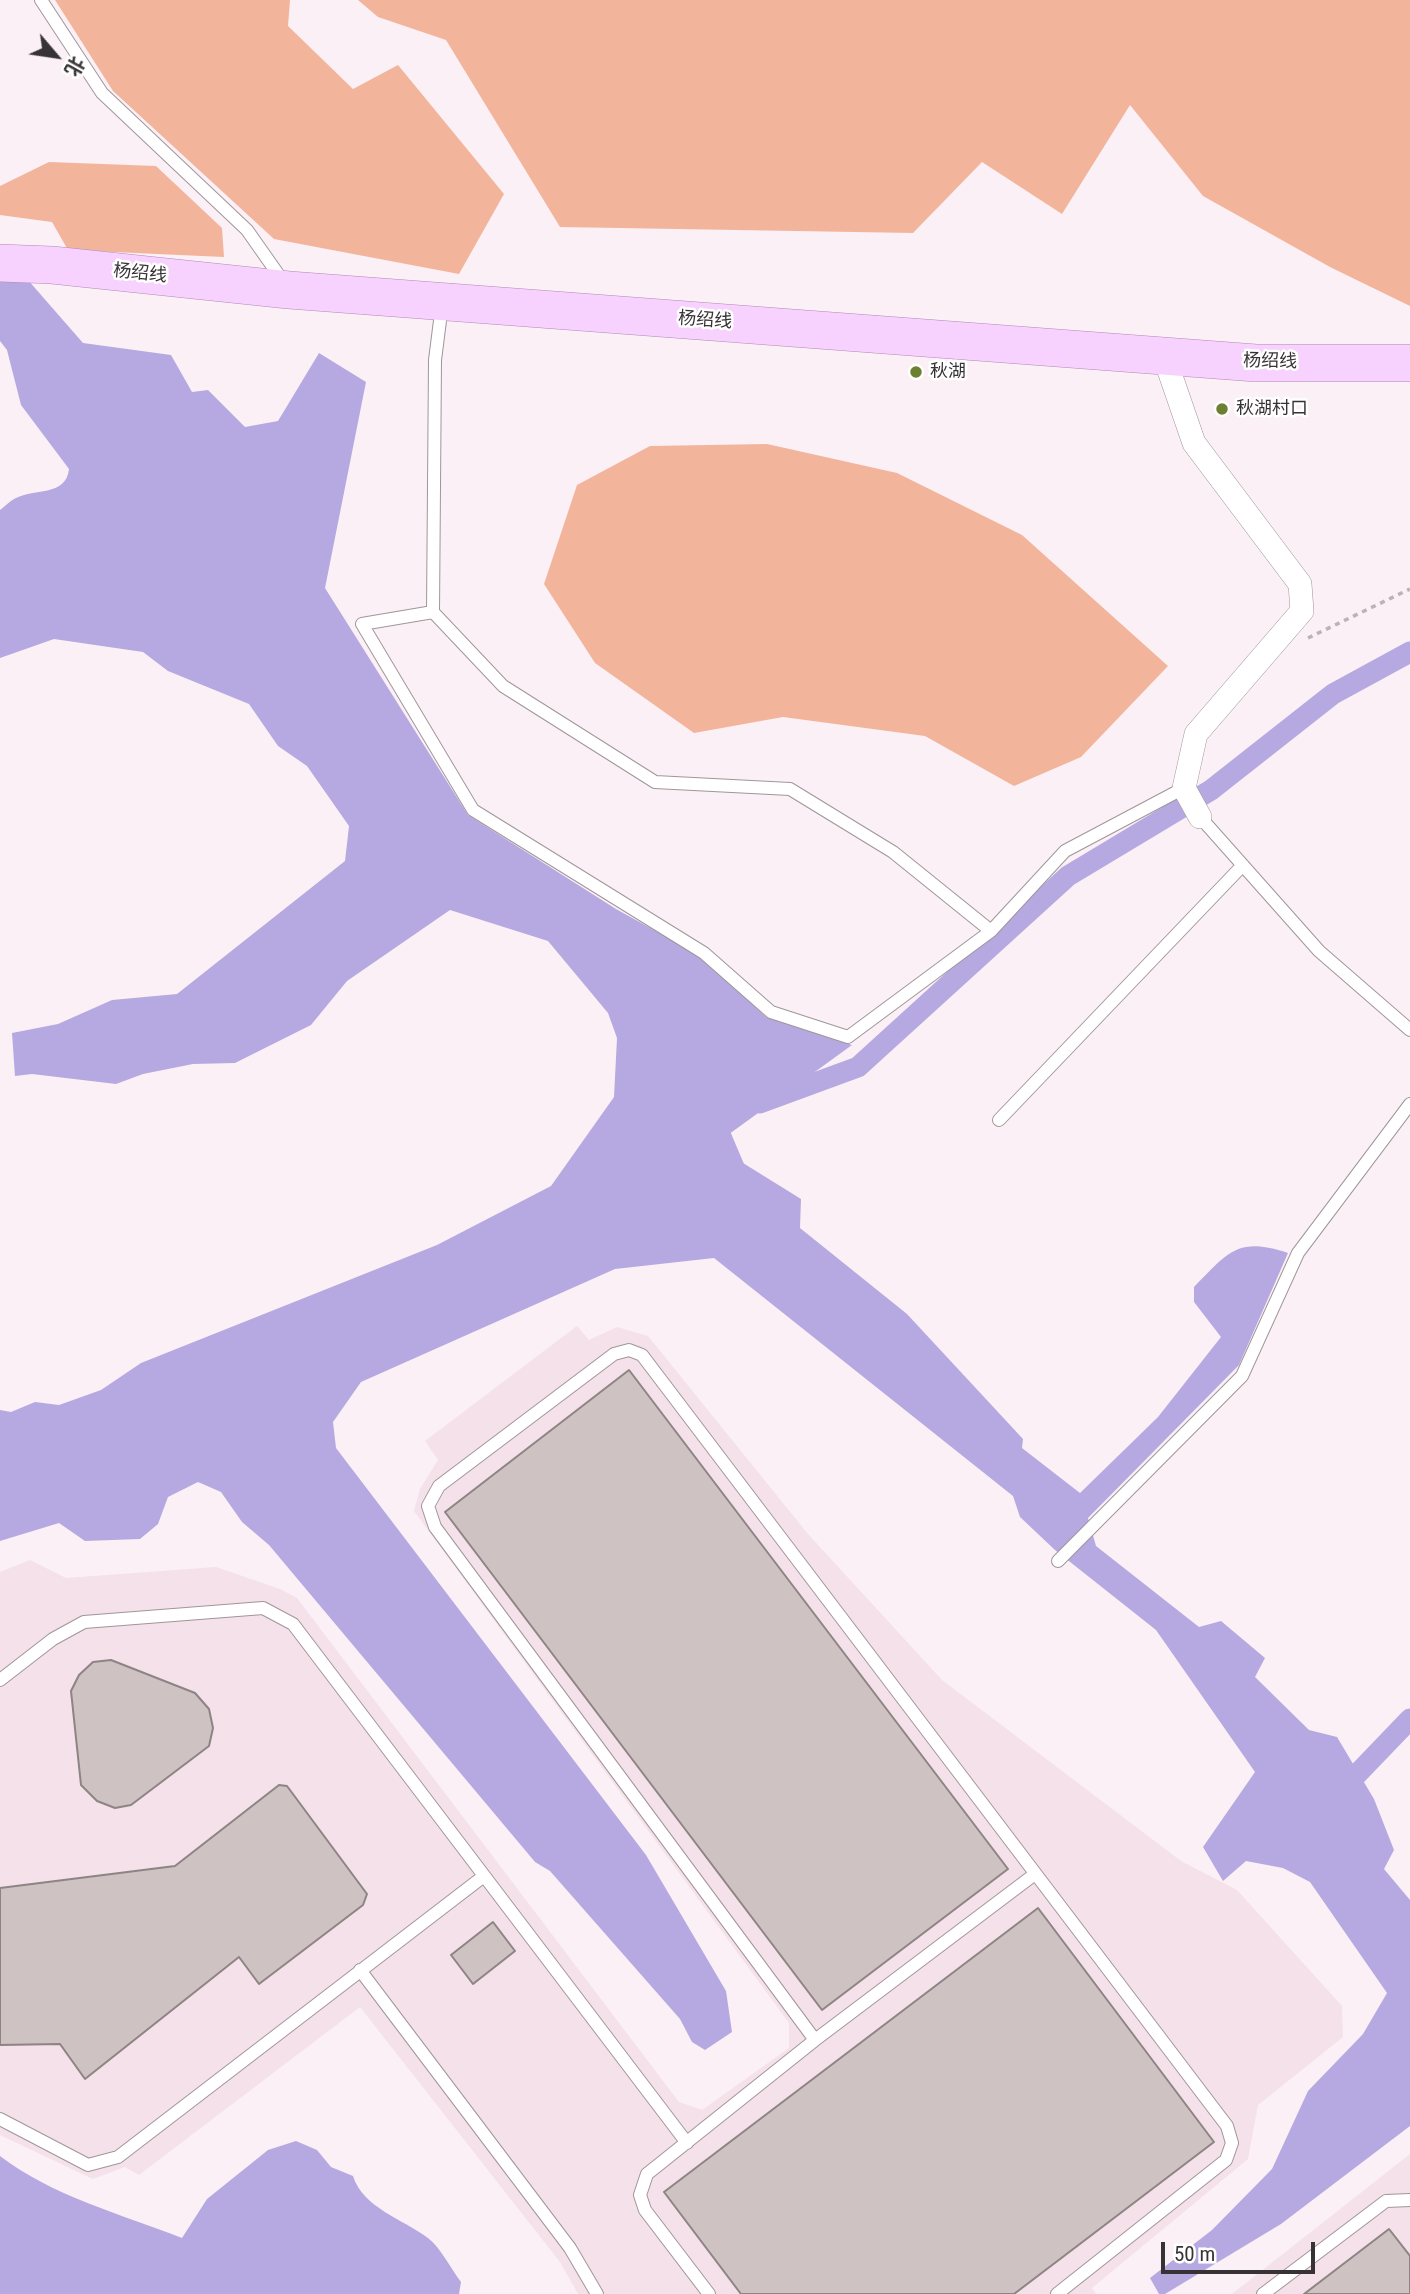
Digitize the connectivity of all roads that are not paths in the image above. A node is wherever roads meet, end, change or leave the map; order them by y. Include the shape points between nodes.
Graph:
1 (41, 0) edge
2 (0, 263) edge
3 (289, 290) junction
4 (443, 301) junction
5 (1164, 356) junction
6 (1410, 363) edge
7 (433, 612) junction
8 (1184, 788) junction
9 (1200, 817) joint
10 (1243, 865) junction
11 (991, 931) junction
12 (1410, 1030) edge
13 (1410, 1104) edge
14 (999, 1120) dead end
15 (1058, 1561) dead end
16 (0, 1680) edge
17 (1035, 1874) junction
18 (484, 1876) junction
19 (360, 1970) junction
20 (816, 2040) junction
21 (0, 2119) edge
22 (687, 2143) junction
23 (1410, 2200) edge
24 (597, 2294) edge
25 (709, 2294) edge
26 (1057, 2294) edge
27 (1262, 2294) edge

1 - 3 lane via 102,93 247,230
2 - 3 main road, 杨绍线
3 - 4 main road, 杨绍线
4 - 5 main road, 杨绍线
4 - 7 lane via 435,360
5 - 6 main road, 杨绍线 via 1256,363
5 - 8 street via 1194,443 1300,584 1302,611 1196,734
7 - 11 lane via 503,687 655,782 790,789 894,852
7 - 11 lane via 362,624 473,810 704,953 771,1012 848,1037
8 - 9 street
8 - 11 lane via 1065,851
9 - 10 lane
10 - 12 lane via 1319,951
10 - 14 lane
13 - 15 lane via 1298,1253 1242,1376
16 - 18 lane via 53,1639 84,1622 263,1608 293,1624
17 - 20 lane
17 - 20 lane via 642,1355 629,1350 614,1354 439,1486 428,1506 435,1527
17 - 26 lane via 1227,2126 1232,2143 1226,2160
18 - 19 lane
18 - 22 lane
19 - 21 lane via 118,2157 88,2165
19 - 24 lane via 570,2248
20 - 22 lane
22 - 25 lane via 647,2174 640,2195 645,2210
23 - 27 lane via 1386,2201

